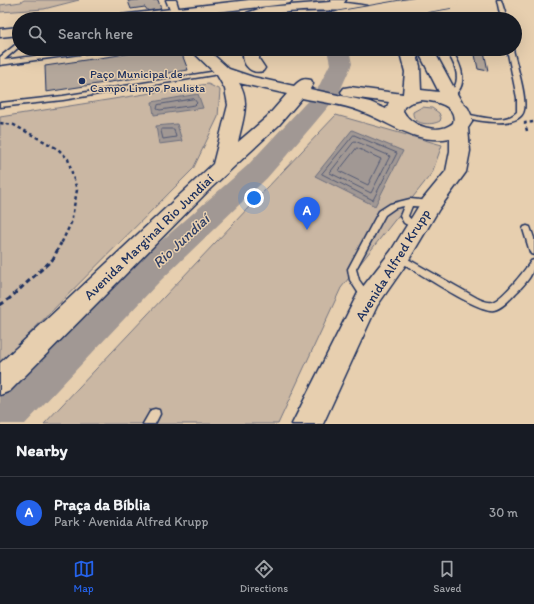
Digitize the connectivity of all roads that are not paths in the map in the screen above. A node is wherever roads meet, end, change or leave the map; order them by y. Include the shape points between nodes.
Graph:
1 (285, 0) edge
2 (381, 0) edge
3 (423, 0) edge
4 (450, 0) edge
5 (499, 0) edge
6 (268, 1) edge
7 (337, 1) edge
8 (177, 11) edge
9 (263, 12) edge
10 (379, 12) edge
11 (381, 12) edge
12 (397, 12) edge
13 (422, 12) edge
14 (502, 12) edge
15 (12, 32) edge
16 (0, 33) edge
17 (12, 41) edge
18 (0, 42) edge
19 (12, 51) edge
20 (42, 56) edge
21 (206, 56) edge
22 (250, 56) edge
23 (409, 56) edge
24 (428, 56) edge
25 (452, 56) edge
26 (511, 56) edge
27 (1, 61) edge
28 (257, 68) junction
29 (223, 72) junction
30 (305, 88) junction
31 (346, 97) junction
32 (407, 97) junction
33 (0, 104) edge
34 (456, 111) junction
35 (403, 125) junction
36 (222, 166) junction
37 (421, 203) junction
38 (527, 229) dead end
39 (534, 252) edge
40 (399, 257) junction
41 (534, 263) edge
42 (368, 300) junction
43 (0, 382) edge
44 (156, 414) dead end
45 (149, 424) edge
46 (307, 424) edge

1 - 6 main road
2 - 12 main road
3 - 13 main road via 425,1
4 - 11 main road, bridge
5 - 14 lane
6 - 8 main road
7 - 9 main road
7 - 10 main road via 371,6
15 - 16 main road
17 - 18 main road
19 - 27 lane
20 - 27 lane
21 - 29 main road
22 - 28 main road
23 - 32 main road via 414,79
24 - 34 main road
25 - 34 lane via 459,70
26 - 34 lane via 520,101 521,110 518,115 501,121
28 - 29 main road
28 - 30 main road
29 - 30 main road via 249,81
29 - 33 lane via 63,98
29 - 36 main road via 234,89 237,105
30 - 31 main road
30 - 36 main road, Avenida Marginal Rio Jundiaí via 273,121
31 - 32 main road
31 - 35 main road
32 - 34 main road via 433,96
32 - 35 main road via 397,103 395,108 395,113
34 - 35 main road via 453,132 433,134
34 - 37 main road, Avenida Alfred Krupp via 460,151 456,172
36 - 43 main road, Avenida Marginal Rio Jundiaí
37 - 40 main road, Avenida Alfred Krupp via 417,227
37 - 42 lane via 396,204 386,208 382,213 352,269 355,282
38 - 39 lane
40 - 41 lane via 474,301 493,306 506,297
40 - 42 main road, Avenida Alfred Krupp
42 - 46 main road, Avenida Alfred Krupp
44 - 45 lane

